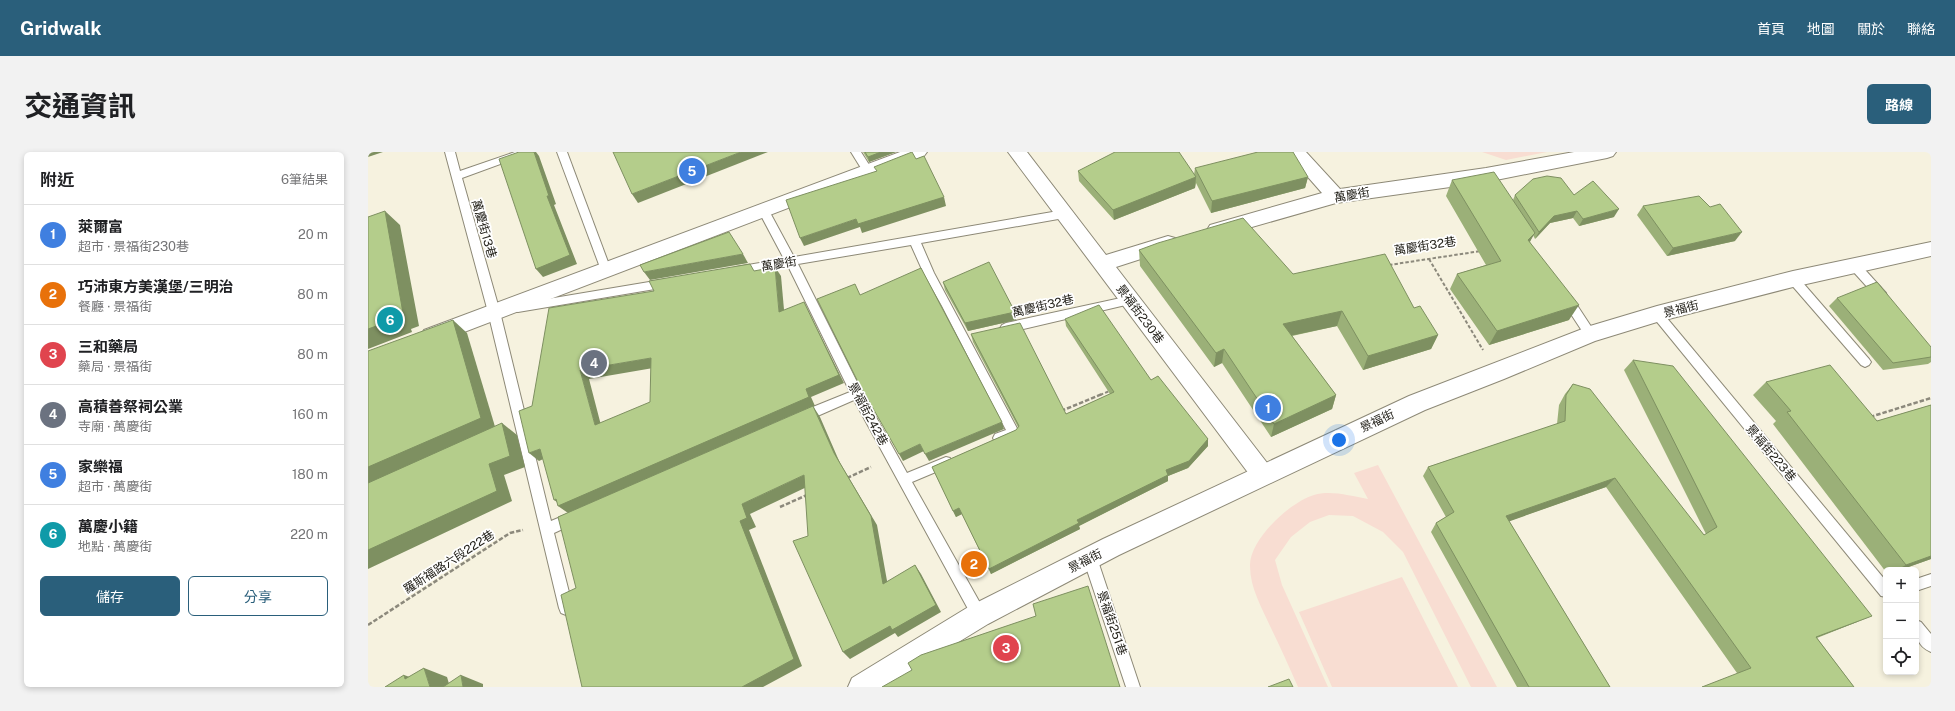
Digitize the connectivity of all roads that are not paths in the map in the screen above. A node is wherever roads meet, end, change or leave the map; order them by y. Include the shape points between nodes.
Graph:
1 (450, 152) edge
2 (525, 152) edge
3 (562, 152) edge
4 (856, 152) edge
5 (918, 152) edge
6 (1017, 152) edge
7 (1296, 152) edge
8 (1607, 152) edge
9 (868, 171) junction
10 (456, 176) junction
11 (1336, 196) junction
12 (763, 210) junction
13 (1064, 214) junction
14 (914, 240) junction
15 (1931, 249) edge
16 (791, 261) junction
17 (1103, 264) junction
18 (1854, 265) junction
19 (606, 270) junction
20 (729, 272) edge
21 (1793, 279) junction
22 (674, 282) edge
23 (1560, 289) edge
24 (1130, 300) junction
25 (1890, 304) edge
26 (494, 312) junction
27 (1657, 314) junction
28 (993, 331) edge
29 (1590, 334) junction
30 (978, 335) edge
31 (963, 338) junction
32 (412, 342) edge
33 (1865, 362) dead end
34 (857, 394) junction
35 (792, 422) edge
36 (522, 426) junction
37 (508, 432) dead end
38 (991, 442) edge
39 (954, 458) edge
40 (1263, 475) junction
41 (904, 480) junction
42 (590, 511) edge
43 (546, 527) junction
44 (1090, 558) junction
45 (1931, 580) edge
46 (1919, 584) edge
47 (1883, 587) edge
48 (979, 615) junction
49 (569, 620) edge
50 (1919, 631) edge
51 (1931, 645) edge
52 (861, 687) edge
53 (1133, 687) edge

1 - 10 lane, 萬慶街13巷
2 - 10 lane
3 - 19 lane
4 - 9 lane
5 - 9 street
6 - 13 street, 景福街230巷
7 - 11 street
8 - 11 street, 萬慶街 via 1490,181
9 - 12 street
10 - 26 lane, 萬慶街13巷
11 - 17 street, 萬慶街 via 1123,256
12 - 16 lane, 景福街242巷
12 - 19 street
13 - 14 lane, 萬慶街
13 - 17 street, 景福街230巷
14 - 16 lane, 萬慶街
14 - 31 lane
15 - 18 street, 景福街
16 - 20 lane, 萬慶街
16 - 34 lane, 景福街242巷
17 - 24 street, 景福街230巷
18 - 21 street, 景福街
18 - 25 lane
19 - 26 street
21 - 27 street, 景福街
21 - 33 lane
22 - 26 lane
23 - 29 lane
24 - 28 lane, 萬慶街32巷
24 - 40 street, 景福街230巷
26 - 32 street
26 - 36 lane, 萬慶街13巷
27 - 29 street, 景福街
27 - 47 lane, 景福街223巷
29 - 40 street, 景福街 via 1417,403
30 - 31 lane
31 - 38 lane via 1013,432
34 - 35 lane
34 - 41 lane, 景福街242巷
36 - 37 lane
36 - 43 lane, 萬慶街13巷
39 - 41 lane
40 - 44 street, 景福街
41 - 48 lane, 景福街242巷
42 - 43 lane
43 - 49 lane, 萬慶街13巷
44 - 48 street, 景福街
44 - 53 lane, 景福街251巷
45 - 46 lane
48 - 52 street, 景福街
50 - 51 lane

